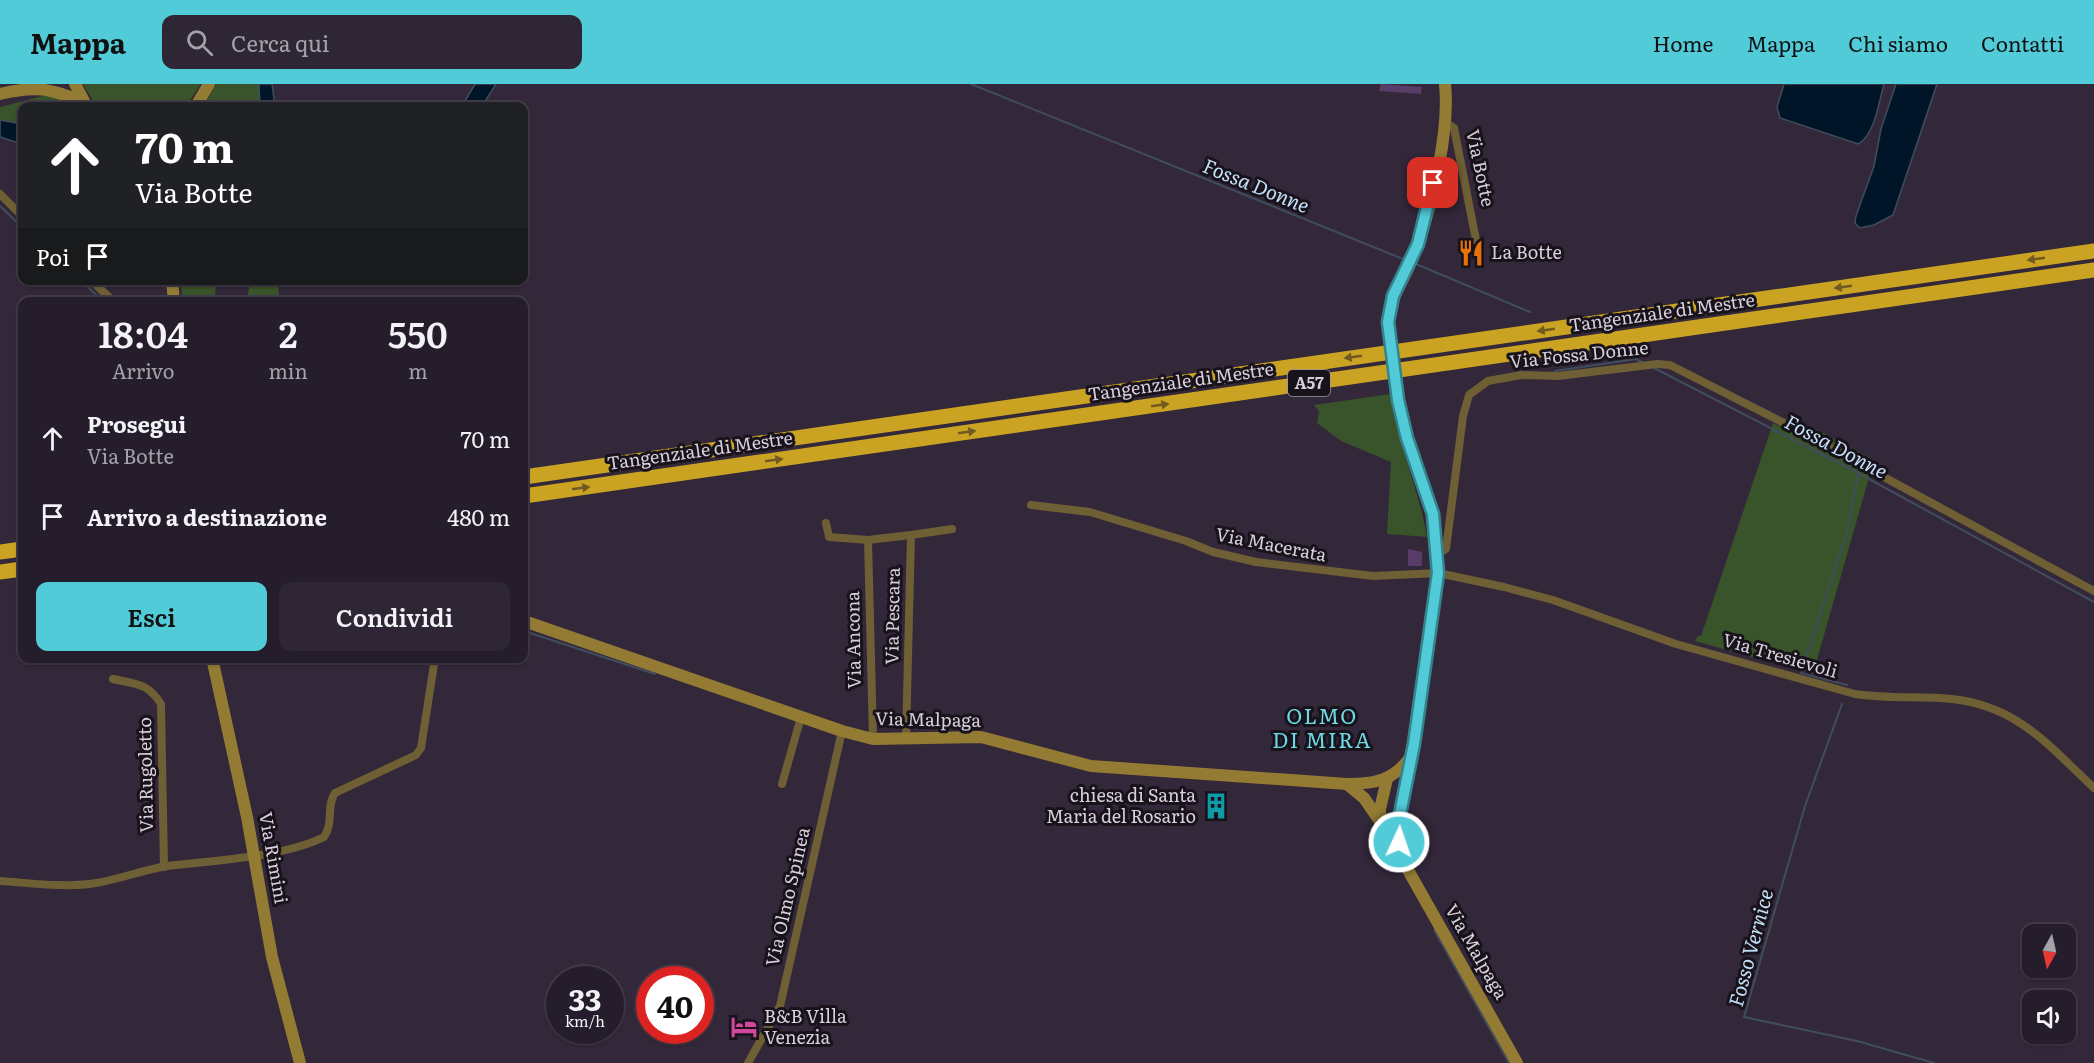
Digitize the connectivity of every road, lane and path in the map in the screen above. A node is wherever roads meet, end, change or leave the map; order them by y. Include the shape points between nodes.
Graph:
1 (75, 84) edge
2 (209, 84) edge
3 (1444, 84) edge
4 (32, 86) edge
5 (0, 93) edge
6 (81, 102) edge
7 (85, 102) edge
8 (198, 102) edge
9 (1446, 123) junction
10 (0, 194) edge
11 (18, 212) edge
12 (1476, 245) dead end
13 (2094, 251) edge
14 (2094, 270) edge
15 (96, 285) edge
16 (109, 297) edge
17 (528, 476) edge
18 (528, 495) edge
19 (1031, 505) dead end
20 (826, 523) dead end
21 (952, 529) dead end
22 (911, 535) junction
23 (868, 540) junction
24 (18, 550) edge
25 (0, 552) edge
26 (1437, 554) junction
27 (18, 570) edge
28 (0, 572) edge
29 (1438, 573) junction
30 (2094, 591) edge
31 (528, 622) edge
32 (213, 663) edge
33 (219, 663) edge
34 (434, 663) edge
35 (215, 673) junction
36 (113, 679) dead end
37 (801, 717) junction
38 (842, 731) junction
39 (906, 738) junction
40 (873, 739) junction
41 (1411, 756) junction
42 (1388, 779) junction
43 (782, 784) dead end
44 (1347, 784) junction
45 (2094, 789) edge
46 (1403, 804) junction
47 (1382, 824) junction
48 (255, 854) junction
49 (1403, 860) junction
50 (164, 867) junction
51 (0, 881) edge
52 (300, 1063) edge
53 (748, 1063) edge
54 (1517, 1063) edge

1 - 7 street
2 - 8 street
3 - 9 street, Via Botte
4 - 5 street
4 - 6 street
9 - 12 street, Via Botte via 1454,128
9 - 26 street, Via Botte, bridge via 1425,218 1411,261 1393,296 1388,322 1398,400 1433,514
10 - 11 street
13 -> 17 highway, Tangenziale di Mestre / A57
18 -> 14 highway, Tangenziale di Mestre / A57
15 - 16 street
19 - 29 street, Via Macerata via 1090,512 1213,552 1276,566 1373,576
20 - 23 street via 829,537
21 - 22 street
22 - 23 street
22 - 39 street, Via Pescara
23 - 40 street, Via Ancona
24 - 25 highway
26 - 29 street, Via Botte
26 - 30 street, Via Fossa Donne via 1446,549 1463,416 1469,395 1476,388 1488,381 1521,375 1558,376 1657,364 1670,365 1779,420
27 - 28 highway
29 - 41 street, Via Botte
29 - 45 street, Via Tresievoli via 1552,600 1676,644 1855,694 1949,699 1993,707 2022,723
31 - 37 street, Via Malpaga
32 - 35 street, Via Rimini
33 - 35 street
34 - 48 street via 422,748 416,755 335,794 324,837
35 - 48 street, Via Rimini
36 - 50 street, Via Rugoletto via 141,685 153,692 161,704
37 - 38 street, Via Malpaga
37 - 43 street
38 - 40 street, Via Malpaga
38 - 53 street, Via Olmo Spinea via 780,1006
39 - 40 street, Via Malpaga
39 - 44 street, Via Malpaga via 981,737 1091,766
41 - 42 street
41 - 46 street, Via Malpaga
42 - 44 street, Via Malpaga
42 - 46 street via 1398,788
42 - 47 street via 1380,809
44 - 47 street, Via Malpaga via 1364,798
46 - 49 street, Via Malpaga via 1398,834
47 - 49 street, Via Malpaga
48 - 50 street
48 - 52 street, Via Rimini via 272,957
49 - 54 street, Via Malpaga
50 - 51 street via 79,885

